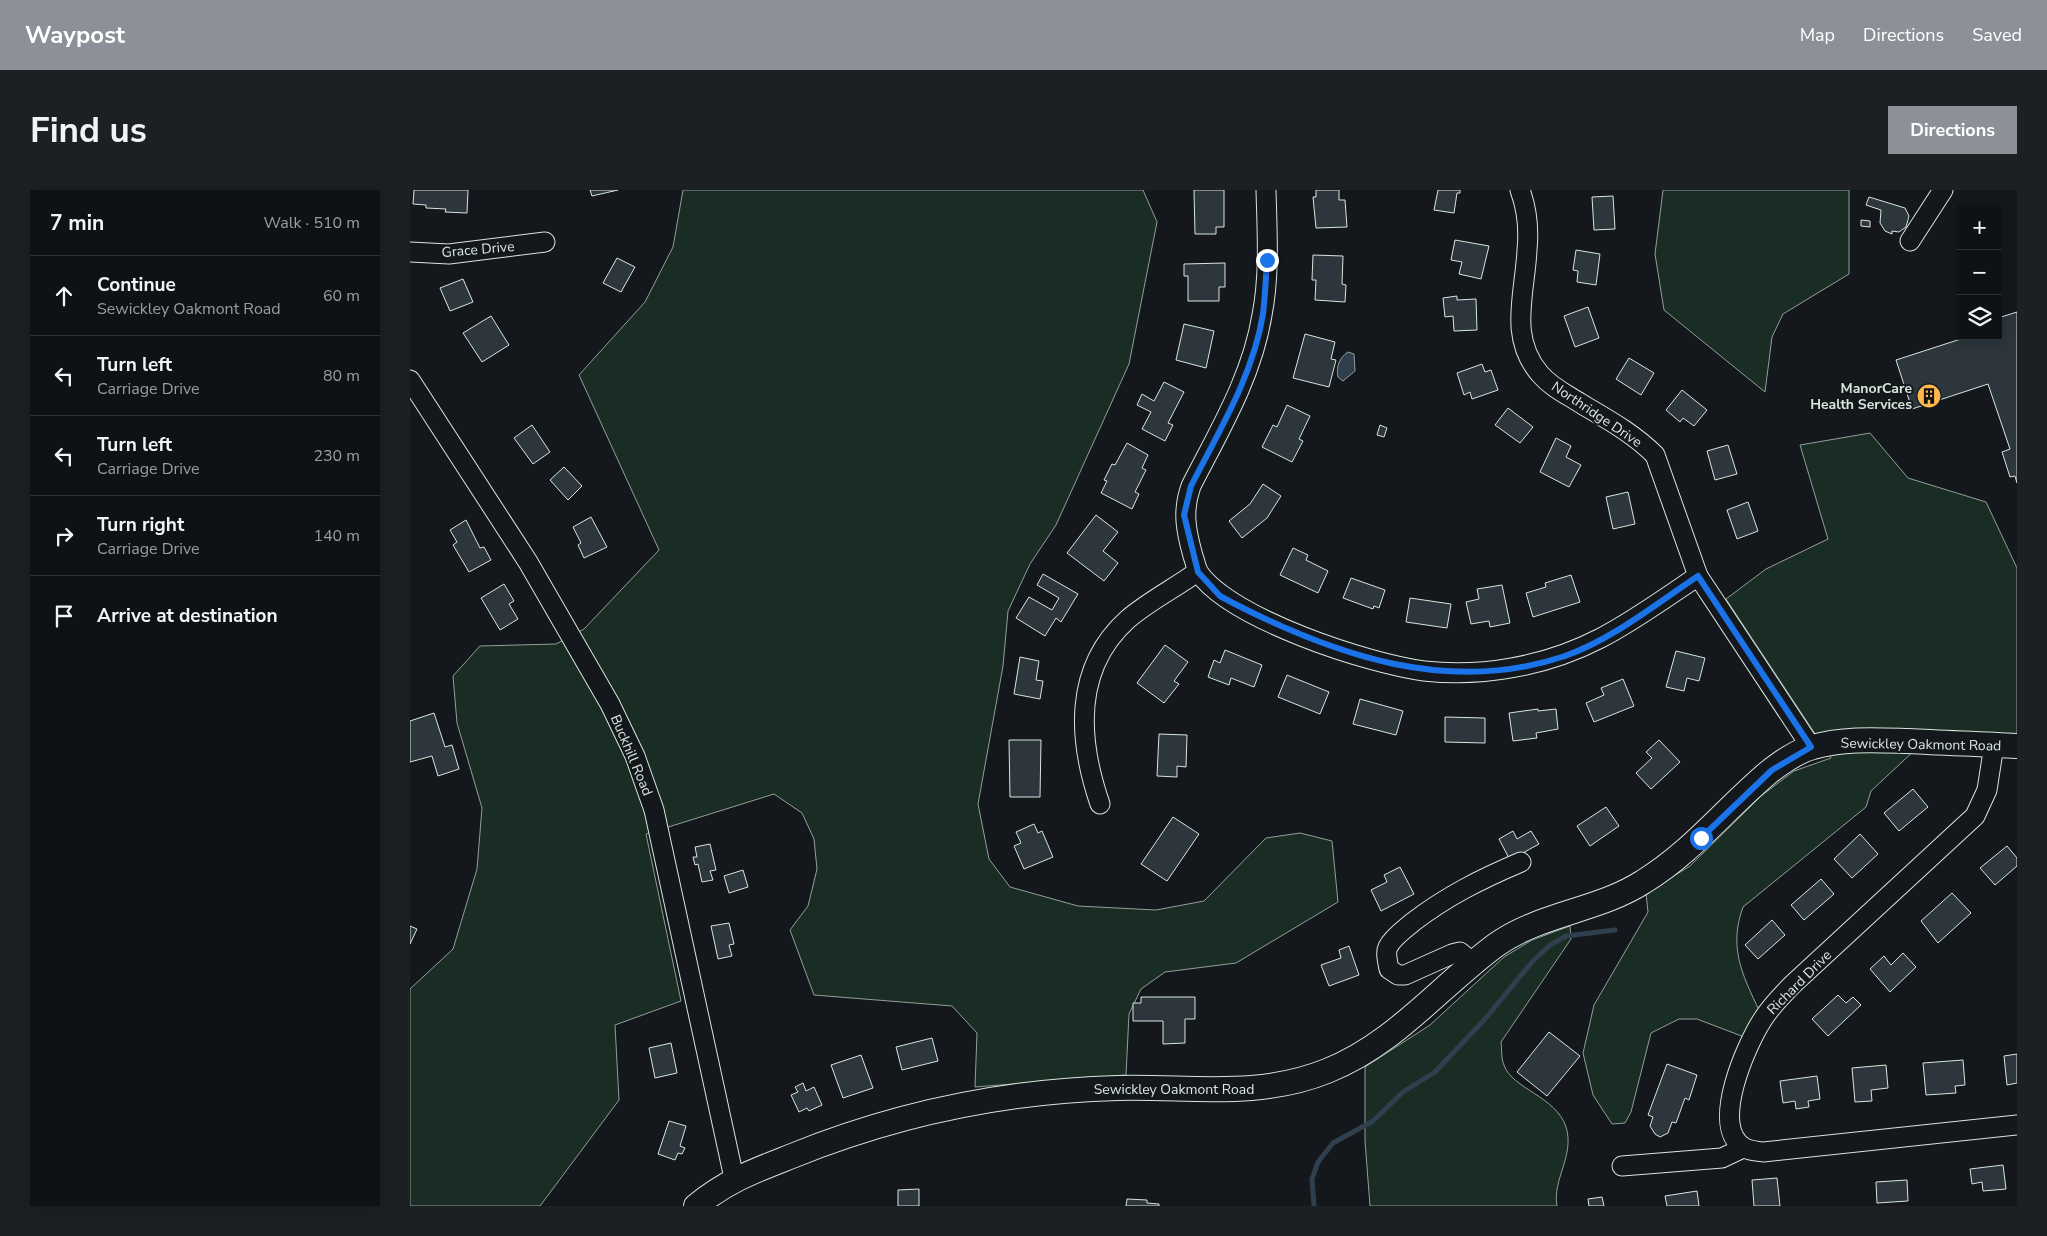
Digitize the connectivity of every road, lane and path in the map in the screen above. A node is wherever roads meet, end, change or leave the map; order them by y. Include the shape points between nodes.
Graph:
1 (1266, 190) edge
2 (1520, 190) edge
3 (1943, 190) edge
4 (1910, 241) dead end
5 (546, 242) dead end
6 (410, 252) edge
7 (410, 380) edge
8 (1198, 572) junction
9 (1698, 576) junction
10 (1994, 745) junction
11 (2017, 746) edge
12 (1811, 747) junction
13 (1100, 804) dead end
14 (1520, 862) dead end
15 (1473, 964) junction
16 (2017, 1125) edge
17 (1744, 1148) junction
18 (1622, 1166) dead end
19 (734, 1178) junction
20 (696, 1206) edge

1 - 8 street via 1265,293 1256,341 1236,398 1186,499 1186,528
2 - 9 street, Northridge Drive via 1526,208 1528,250 1519,323 1529,359 1556,388 1626,431 1655,455
3 - 4 street
5 - 6 street, Grace Drive via 449,254
7 - 19 street, Buckhill Road via 551,601 610,704 635,756 654,810
8 - 9 street via 1220,596 1314,640 1402,667 1449,672 1508,669 1565,656 1618,630
8 - 13 street via 1128,620 1104,647 1089,677 1083,718 1088,764
9 - 12 street, Northridge Drive
10 - 11 main road, Sewickley Oakmont Road
10 - 12 main road, Sewickley Oakmont Road via 1859,740
10 - 17 street, Richard Drive via 1987,790 1975,816 1793,984 1763,1019 1730,1099 1732,1132
12 - 15 main road, Sewickley Oakmont Road via 1772,770 1684,853 1645,882 1533,924 1500,942
14 - 15 street via 1474,882 1437,904 1401,932 1388,947 1389,969 1398,975 1460,952
15 - 19 main road, Sewickley Oakmont Road via 1382,1041 1347,1062 1290,1084 1247,1090 1080,1090 942,1107 824,1142
16 - 17 street via 1763,1152
17 - 18 street via 1722,1158
19 - 20 main road, Sewickley Oakmont Road

